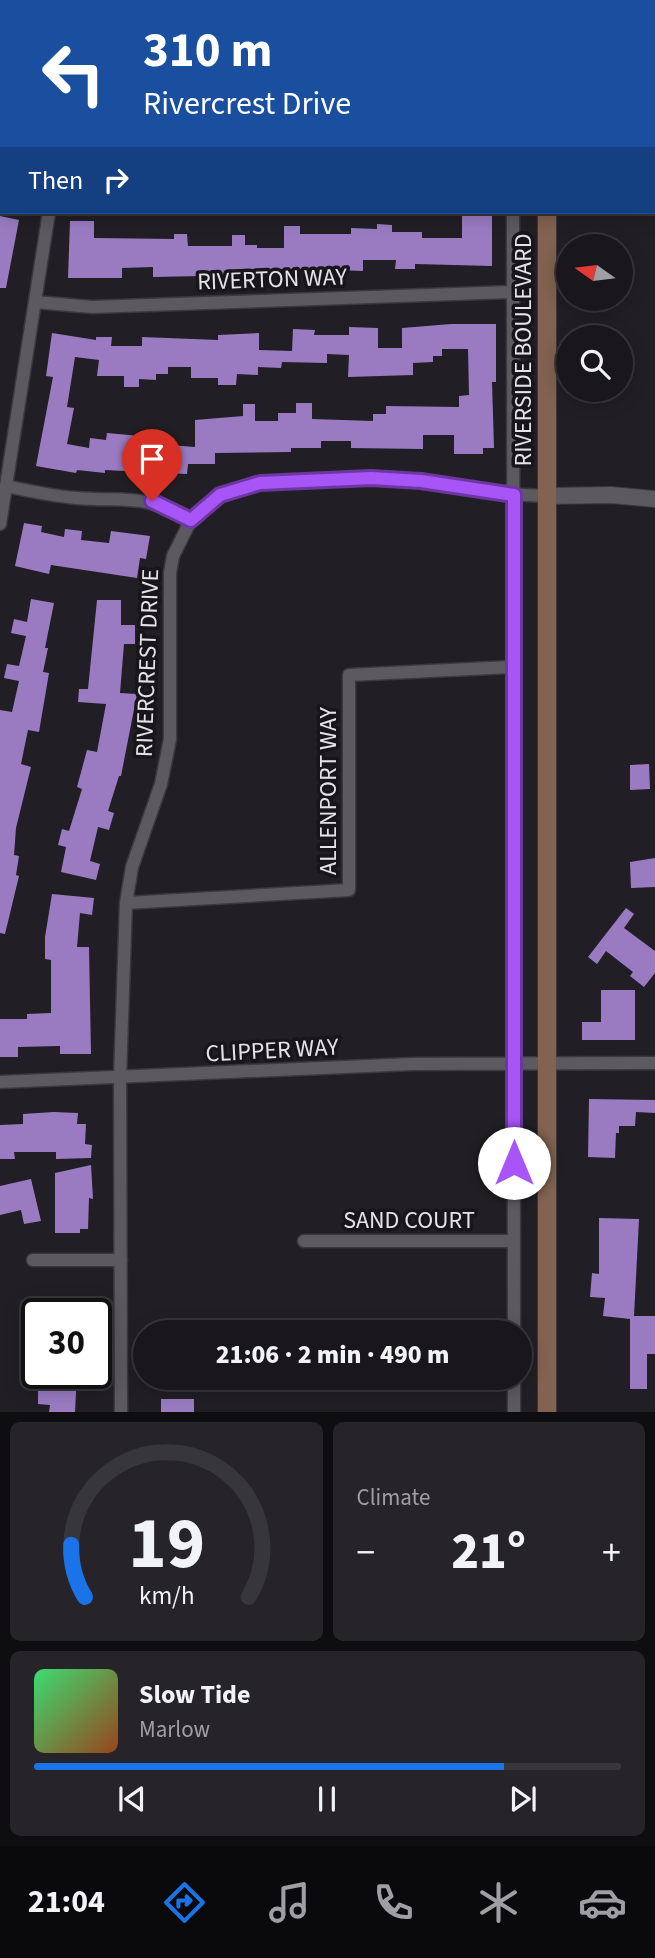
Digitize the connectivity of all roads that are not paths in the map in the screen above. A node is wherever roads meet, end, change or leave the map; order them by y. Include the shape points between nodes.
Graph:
1 (49, 214) edge
2 (513, 214) edge
3 (547, 214) edge
4 (512, 292) junction
5 (35, 302) junction
6 (6, 486) junction
7 (514, 495) junction
8 (548, 496) junction
9 (655, 499) edge
10 (191, 520) junction
11 (0, 524) edge
12 (512, 667) junction
13 (126, 903) junction
14 (514, 1063) junction
15 (655, 1063) edge
16 (546, 1065) junction
17 (120, 1077) junction
18 (0, 1082) edge
19 (304, 1241) dead end
20 (513, 1241) junction
21 (121, 1259) junction
22 (33, 1260) dead end
23 (514, 1320) edge
24 (514, 1390) edge
25 (121, 1412) edge
26 (514, 1412) edge
27 (547, 1412) edge

1 - 5 street
2 - 4 street
3 - 8 main road, RIVERSIDE BOULEVARD
4 - 5 street, RIVERTON WAY via 92,307
4 - 7 street
5 - 6 street
6 - 10 street via 79,499 152,501
6 - 11 street
7 - 8 street, RIVERCREST DRIVE
7 - 10 street, RIVERCREST DRIVE via 371,478 260,483 220,495
7 - 12 street
8 - 9 street
8 - 16 main road, RIVERSIDE BOULEVARD
10 - 13 street, RIVERCREST DRIVE via 180,537 170,573 167,759 140,838
12 - 13 street, ALLENPORT WAY via 349,675 349,890
12 - 14 street
13 - 17 street, RIVERCREST DRIVE
14 - 16 street, CLIPPER WAY
14 - 17 street, CLIPPER WAY
14 - 20 street
15 - 16 street, CLIPPER WAY
16 - 27 main road, RIVERSIDE BOULEVARD
17 - 18 street, CLIPPER WAY
17 - 21 street, RIVERCREST DRIVE
19 - 20 street, SAND COURT
20 - 23 street
21 - 22 street
21 - 25 street, RIVERCREST DRIVE
24 - 26 street

